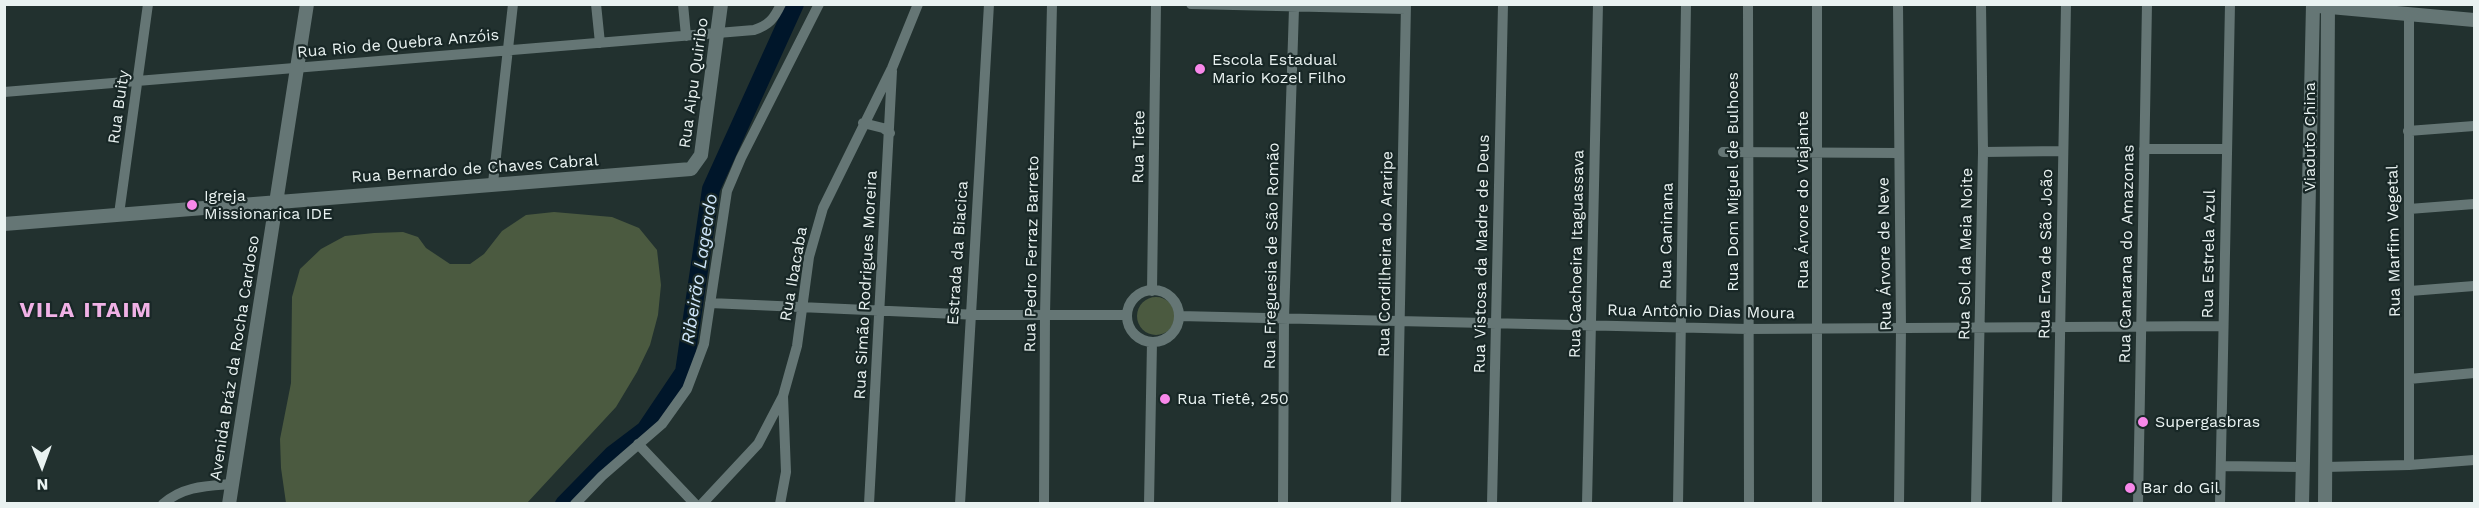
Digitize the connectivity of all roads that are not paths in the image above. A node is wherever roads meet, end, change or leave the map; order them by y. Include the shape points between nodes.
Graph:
1 (148, 4) edge
2 (307, 4) edge
3 (513, 4) edge
4 (596, 4) edge
5 (683, 4) edge
6 (722, 4) edge
7 (781, 4) edge
8 (819, 4) edge
9 (918, 4) edge
10 (989, 4) edge
11 (1052, 4) edge
12 (1156, 4) edge
13 (1191, 4) edge
14 (1503, 4) edge
15 (1598, 4) edge
16 (1686, 4) edge
17 (1748, 4) edge
18 (1817, 4) edge
19 (1898, 4) edge
20 (1981, 4) edge
21 (2066, 4) edge
22 (2147, 4) edge
23 (2230, 4) edge
24 (2307, 4) edge
25 (2313, 4) edge
26 (2328, 4) edge
27 (1406, 7) edge
28 (1294, 8) junction
29 (2409, 15) junction
30 (2475, 20) edge
31 (718, 33) junction
32 (686, 36) junction
33 (600, 43) junction
34 (507, 50) junction
35 (298, 68) junction
36 (892, 68) junction
37 (138, 81) junction
38 (4, 92) edge
39 (863, 123) junction
40 (2475, 126) edge
41 (2408, 131) junction
42 (890, 134) junction
43 (2144, 149) junction
44 (2226, 149) junction
45 (2062, 151) junction
46 (1723, 152) dead end
47 (1983, 152) junction
48 (1748, 153) junction
49 (1818, 153) junction
50 (1899, 153) junction
51 (695, 165) joint
52 (493, 183) junction
53 (276, 200) junction
54 (2475, 204) edge
55 (2409, 209) junction
56 (119, 214) junction
57 (4, 224) edge
58 (2475, 286) edge
59 (1152, 291) junction
60 (2410, 291) junction
61 (710, 303) junction
62 (802, 309) junction
63 (879, 309) junction
64 (969, 314) junction
65 (1045, 314) junction
66 (1127, 315) junction
67 (1179, 316) junction
68 (1284, 318) junction
69 (1400, 320) junction
70 (1495, 323) junction
71 (1591, 324) junction
72 (2141, 325) junction
73 (2222, 326) junction
74 (2060, 327) junction
75 (1680, 328) junction
76 (1901, 328) junction
77 (1979, 328) junction
78 (1748, 330) junction
79 (1819, 330) junction
80 (1152, 342) junction
81 (2475, 373) edge
82 (2409, 379) junction
83 (783, 396) junction
84 (768, 424) junction
85 (785, 430) junction
86 (638, 444) junction
87 (2475, 460) edge
88 (2409, 465) junction
89 (2220, 466) junction
90 (2325, 466) junction
91 (2302, 467) junction
92 (232, 484) junction
93 (163, 504) edge
94 (229, 504) edge
95 (575, 504) edge
96 (695, 504) edge
97 (702, 504) edge
98 (780, 504) edge
99 (869, 504) edge
100 (960, 504) edge
101 (1044, 504) edge
102 (1149, 504) edge
103 (1283, 504) edge
104 (1396, 504) edge
105 (1492, 504) edge
106 (1587, 504) edge
107 (1678, 504) edge
108 (1749, 504) edge
109 (1817, 504) edge
110 (1899, 504) edge
111 (1976, 504) edge
112 (2057, 504) edge
113 (2138, 504) edge
114 (2220, 504) edge
115 (2302, 504) edge
116 (2325, 504) edge

1 - 37 street, Rua Buity
2 - 35 street, Avenida Bráz da Rocha Cardoso
3 - 34 street
4 - 33 street
5 - 32 street
6 - 31 street, Rua Aipu Quiribo
7 - 31 street, Rua Rio de Quebra Anzóis via 767,26
8 - 61 street via 728,191
9 - 36 street, Rua Ibacaba
10 - 64 street, Estrada da Biacica
11 - 65 street, Rua Pedro Ferraz Barreto
12 - 59 street, Rua Tiete
13 - 28 street
14 - 70 street, Rua Vistosa da Madre de Deus
15 - 71 street, Rua Cachoeira Itaguassava
16 - 75 street, Rua Caninana
17 - 48 street, Rua Dom Miguel de Bulhoes
18 - 49 street, Rua Árvore do Viajante
19 - 50 street, Rua Árvore de Neve
20 - 47 street, Rua Sol da Meia Noite
21 - 45 street, Rua Erva de São João
22 - 43 street, Rua Canarana do Amazonas
23 - 44 street, Rua Estrela Azul
24 - 29 street
25 - 91 street, Viaduto China
26 - 90 street, Viaduto China
27 - 28 street
27 - 69 street, Rua Cordilheira do Araripe
28 - 68 street, Rua Freguesia de São Romão
29 - 30 street
29 - 41 street, Rua Marfim Vegetal
31 - 32 street, Rua Rio de Quebra Anzóis
31 - 51 street, Rua Aipu Quiribo via 701,156
32 - 33 street, Rua Rio de Quebra Anzóis
33 - 34 street, Rua Rio de Quebra Anzóis
34 - 35 street, Rua Rio de Quebra Anzóis
34 - 52 street
35 - 37 street, Rua Rio de Quebra Anzóis
35 - 53 street, Avenida Bráz da Rocha Cardoso
36 - 39 street, Rua Ibacaba
36 - 42 street, Rua Simão Rodrigues Moreira
37 - 38 street, Rua Rio de Quebra Anzóis
37 - 56 street, Rua Buity
39 - 42 street
39 - 62 street, Rua Ibacaba via 813,237
40 - 41 street
41 - 55 street, Rua Marfim Vegetal
42 - 63 street, Rua Simão Rodrigues Moreira
43 - 44 street
43 - 72 street, Rua Canarana do Amazonas
44 - 73 street, Rua Estrela Azul
45 - 47 street
45 - 74 street, Rua Erva de São João
46 - 48 street
47 - 77 street, Rua Sol da Meia Noite
48 - 49 street
48 - 78 street, Rua Dom Miguel de Bulhoes
49 - 50 street
49 - 79 street, Rua Árvore do Viajante
50 - 76 street, Rua Árvore de Neve
51 - 52 street, Rua Bernardo de Chaves Cabral via 686,170
52 - 53 street, Rua Bernardo de Chaves Cabral
53 - 56 street, Rua Bernardo de Chaves Cabral
53 - 92 street, Avenida Bráz da Rocha Cardoso
54 - 55 street
55 - 60 street, Rua Marfim Vegetal
56 - 57 street, Rua Bernardo de Chaves Cabral
58 - 60 street
59 - 66 street via 1138,295
59 - 67 street via 1168,295
60 - 82 street, Rua Marfim Vegetal
61 - 62 street
61 - 86 street via 704,344 687,389 662,423
62 - 63 street
62 - 83 street, Rua Ibacaba
63 - 64 street
63 - 99 street, Rua Simão Rodrigues Moreira
64 - 65 street
64 - 100 street, Estrada da Biacica
65 - 66 street
65 - 101 street, Rua Pedro Ferraz Barreto
66 - 80 street via 1131,331
67 - 68 street, Rua Antônio Dias Moura
67 - 80 street via 1174,332
68 - 69 street, Rua Antônio Dias Moura
68 - 103 street, Rua Freguesia de São Romão
69 - 70 street, Rua Antônio Dias Moura
69 - 104 street, Rua Cordilheira do Araripe
70 - 71 street, Rua Antônio Dias Moura
70 - 105 street, Rua Vistosa da Madre de Deus
71 - 75 street, Rua Antônio Dias Moura
71 - 106 street, Rua Cachoeira Itaguassava
72 - 73 street, Rua Antônio Dias Moura
72 - 74 street, Rua Antônio Dias Moura
72 - 113 street, Rua Canarana do Amazonas
73 - 89 street, Rua Estrela Azul
74 - 77 street, Rua Antônio Dias Moura
74 - 112 street, Rua Erva de São João
75 - 78 street, Rua Antônio Dias Moura
75 - 107 street, Rua Caninana
76 - 77 street, Rua Antônio Dias Moura
76 - 79 street, Rua Antônio Dias Moura
76 - 110 street, Rua Árvore de Neve
77 - 111 street, Rua Sol da Meia Noite
78 - 79 street, Rua Antônio Dias Moura
78 - 108 street, Rua Dom Miguel de Bulhoes
79 - 109 street, Rua Árvore do Viajante
80 - 102 street
81 - 82 street
82 - 88 street, Rua Marfim Vegetal
83 - 84 street, Rua Ibacaba
83 - 85 street
84 - 85 street
84 - 97 street, Rua Ibacaba via 758,444
85 - 98 street via 786,472
86 - 95 street
86 - 96 street
87 - 88 street
88 - 90 street
89 - 91 street
89 - 114 street, Rua Estrela Azul
90 - 116 street, Viaduto China
91 - 115 street, Viaduto China
92 - 93 street via 193,488 174,494
92 - 94 street, Avenida Bráz da Rocha Cardoso

